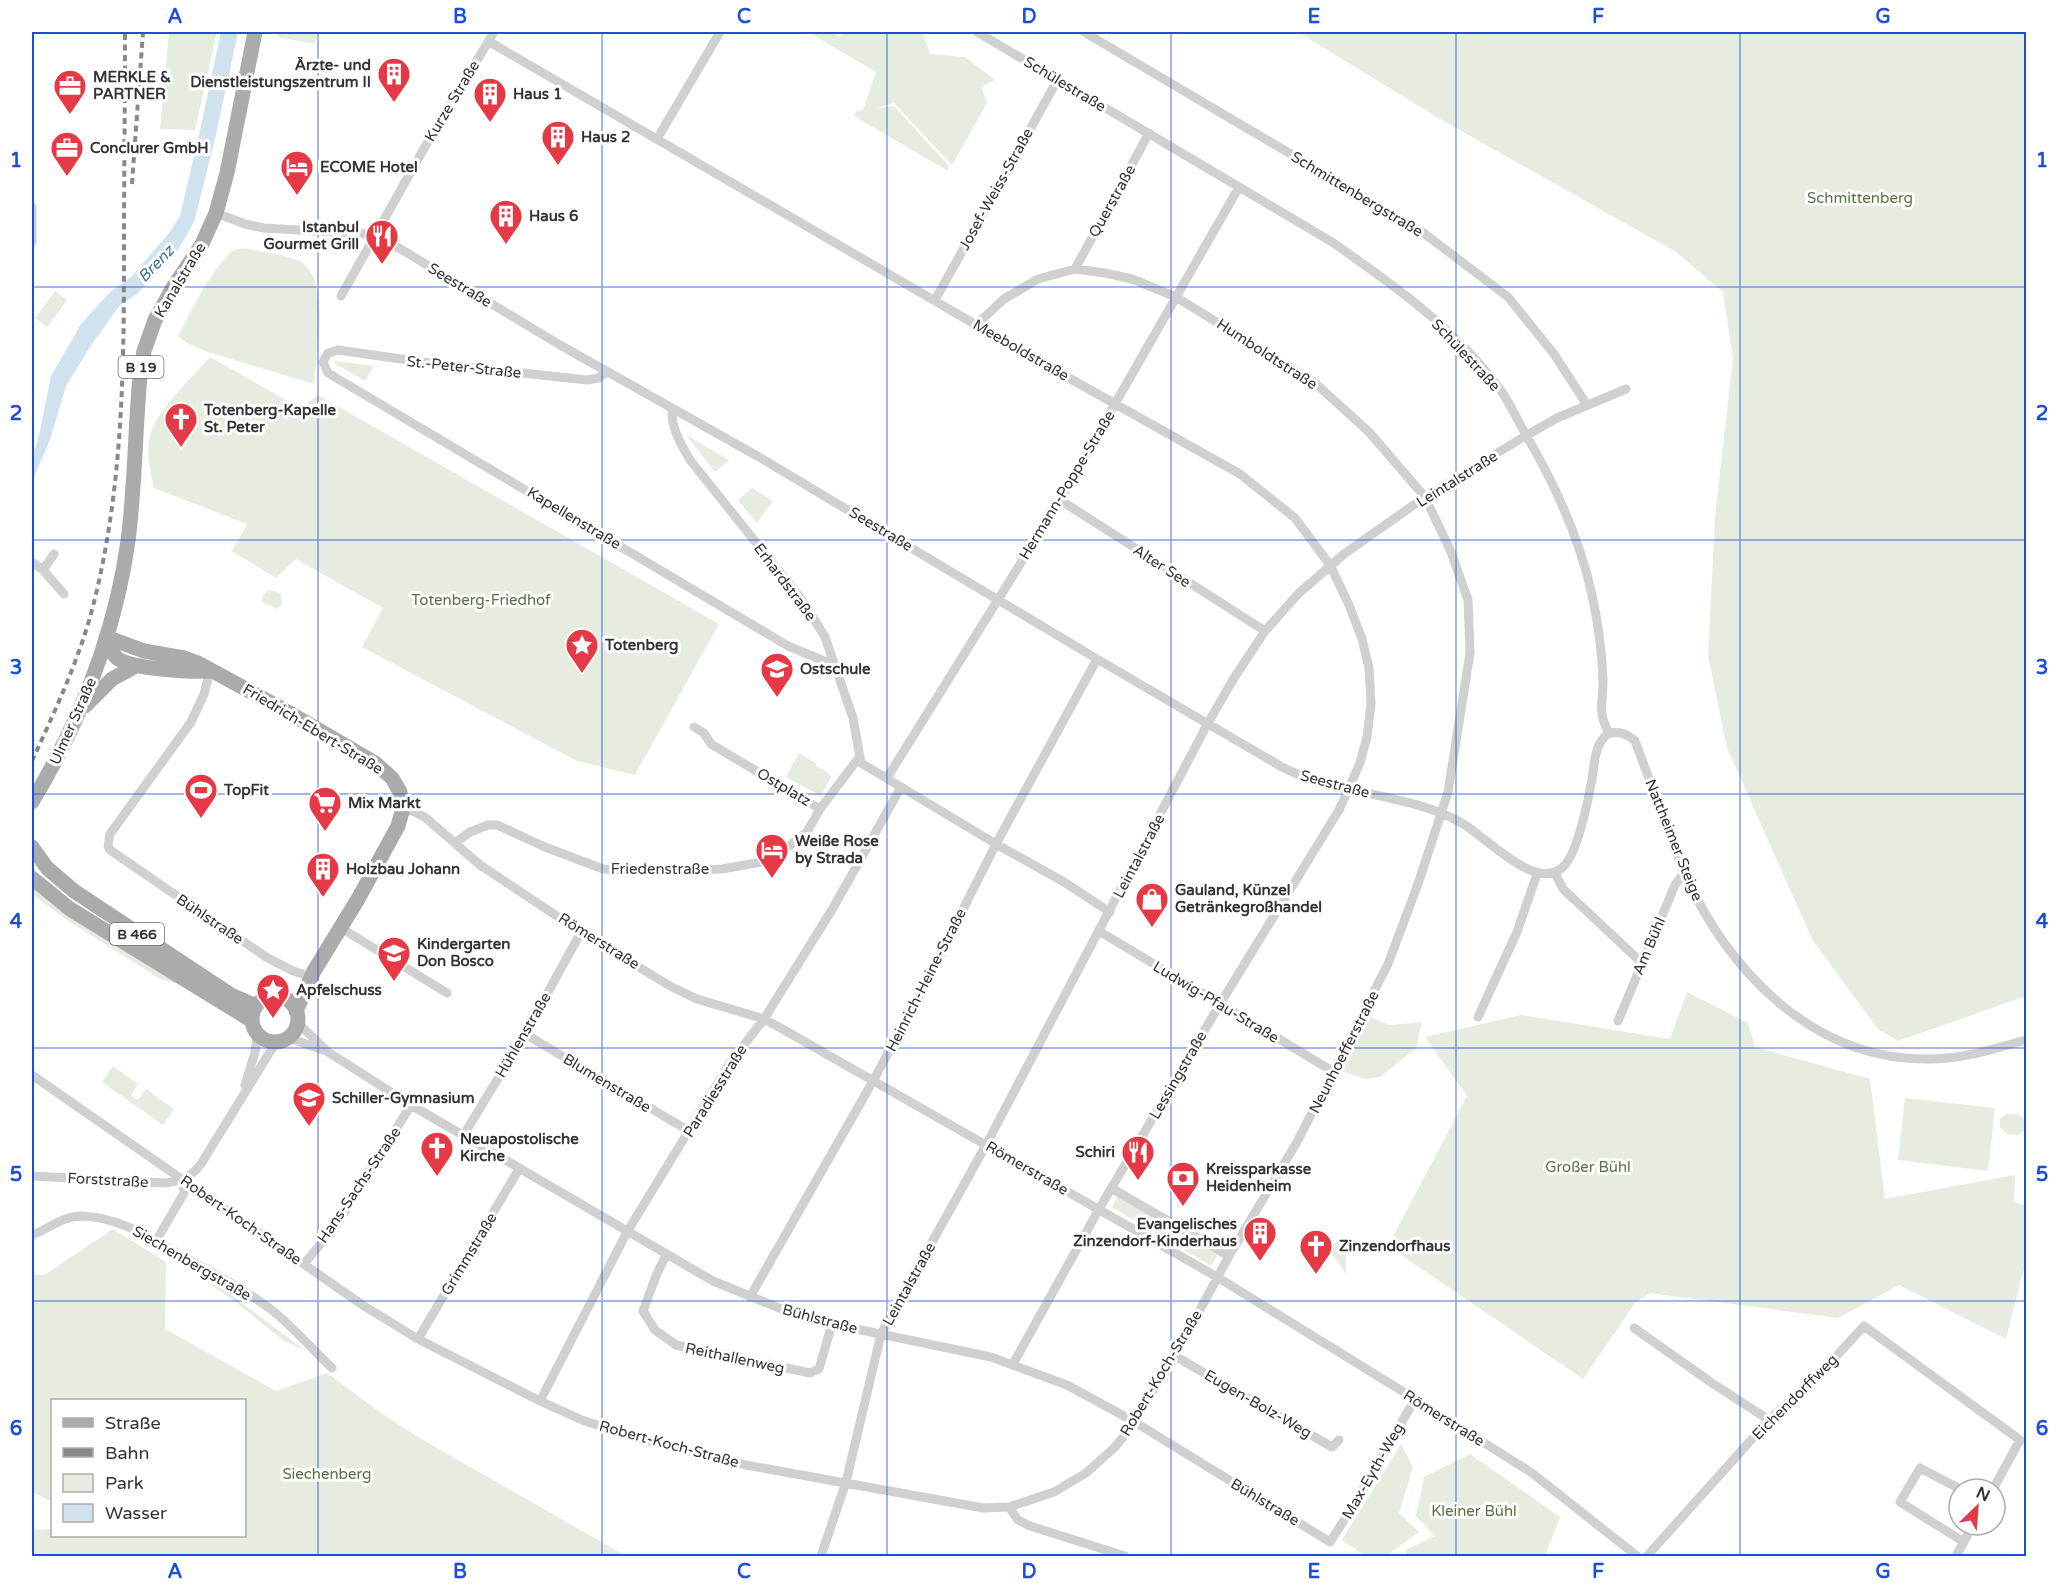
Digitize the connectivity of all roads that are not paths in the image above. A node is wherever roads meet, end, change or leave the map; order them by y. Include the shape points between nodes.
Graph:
1 (255, 32) edge
2 (494, 32) edge
3 (720, 32) edge
4 (977, 32) edge
5 (1084, 32) edge
6 (488, 41) junction
7 (1058, 79) junction
8 (1149, 133) junction
9 (657, 139) junction
10 (1239, 187) junction
11 (32, 207) edge
12 (216, 213) junction
13 (375, 236) junction
14 (32, 242) edge
15 (1075, 269) junction
16 (340, 296) dead end
17 (1176, 297) junction
18 (935, 300) junction
19 (977, 324) junction
20 (324, 358) joint
21 (606, 372) junction
22 (1626, 389) dead end
23 (1116, 403) junction
24 (1587, 405) junction
25 (672, 409) junction
26 (1527, 435) junction
27 (1425, 497) junction
28 (1060, 500) junction
29 (54, 554) dead end
30 (32, 562) edge
31 (1330, 565) junction
32 (43, 570) junction
33 (64, 594) dead end
34 (998, 599) junction
35 (1265, 631) junction
36 (106, 637) junction
37 (1097, 659) junction
38 (136, 666) junction
39 (836, 666) junction
40 (210, 671) junction
41 (78, 713) junction
42 (1208, 723) junction
43 (694, 727) dead end
44 (1609, 733) junction
45 (860, 756) junction
46 (887, 778) junction
47 (901, 787) junction
48 (1348, 789) junction
49 (32, 802) edge
50 (403, 808) junction
51 (820, 809) junction
52 (1440, 813) junction
53 (455, 843) junction
54 (996, 844) junction
55 (32, 847) edge
56 (1555, 873) junction
57 (1684, 873) junction
58 (1537, 874) junction
59 (32, 878) edge
60 (1110, 912) junction
61 (341, 928) junction
62 (581, 932) junction
63 (1099, 932) junction
64 (1642, 963) junction
65 (311, 973) junction
66 (447, 993) dead end
67 (283, 998) junction
68 (1220, 1004) junction
69 (297, 1017) junction
70 (1478, 1017) dead end
71 (764, 1019) junction
72 (255, 1020) junction
73 (1618, 1021) dead end
74 (525, 1034) junction
75 (282, 1040) junction
76 (2026, 1041) edge
77 (328, 1052) junction
78 (1334, 1072) junction
79 (32, 1075) edge
80 (873, 1081) junction
81 (242, 1096) junction
82 (411, 1105) junction
83 (689, 1131) junction
84 (463, 1136) junction
85 (986, 1145) junction
86 (519, 1169) junction
87 (32, 1176) edge
88 (183, 1179) junction
89 (1111, 1188) junction
90 (1099, 1209) junction
91 (627, 1232) junction
92 (32, 1235) edge
93 (156, 1241) junction
94 (666, 1255) junction
95 (1229, 1256) junction
96 (304, 1264) junction
97 (1217, 1277) junction
98 (750, 1298) junction
99 (832, 1324) junction
100 (1634, 1328) dead end
101 (880, 1334) junction
102 (418, 1339) junction
103 (1174, 1356) junction
104 (1013, 1364) junction
105 (332, 1368) dead end
106 (1415, 1399) junction
107 (540, 1401) junction
108 (1134, 1420) junction
109 (1769, 1420) junction
110 (1339, 1440) dead end
111 (2000, 1477) edge
112 (846, 1482) junction
113 (1947, 1482) edge
114 (1009, 1507) junction
115 (1947, 1531) edge
116 (1956, 1537) edge
117 (1967, 1537) edge
118 (1330, 1542) joint
119 (1964, 1542) junction
120 (821, 1557) edge
121 (1125, 1557) edge
122 (1637, 1557) edge
123 (1647, 1557) edge
124 (1956, 1557) edge

1 - 12 main road, Kanalstraße / B 19
2 - 6 street, Kurze Straße
3 - 9 street
4 - 7 street, Schülestraße
5 - 24 street, Schmittenbergstraße via 1421,231 1508,297 1554,354
6 - 9 street, Meeboldstraße
6 - 13 street, Kurze Straße
7 - 8 street, Schülestraße
7 - 18 street, Josef-Weiss-Straße
8 - 10 street, Schülestraße
8 - 15 street, Querstraße
9 - 18 street, Meeboldstraße
10 - 17 street, Hermann-Poppe-Straße
10 - 26 street, Schülestraße via 1332,242 1428,314 1500,389
11 - 14 street
12 - 13 street, Seestraße via 264,228
12 - 36 main road, Kanalstraße / B 19 via 201,246 161,308 144,351 128,540
13 - 16 street, Kurze Straße
13 - 21 street, Seestraße
15 - 17 street, Humboldtstraße via 1132,279
15 - 19 street, Humboldtstraße via 1038,279 1004,299
17 - 23 street, Hermann-Poppe-Straße
17 - 27 street, Humboldtstraße via 1315,383 1369,432
18 - 19 street, Meeboldstraße
19 - 23 street, Meeboldstraße
20 - 21 street, St.-Peter-Straße via 330,351 338,350 587,380
20 - 39 street, Kapellenstraße via 328,374 788,645
21 - 25 street, Seestraße
22 - 24 street, Leintalstraße
23 - 28 street, Hermann-Poppe-Straße
23 - 31 street, Meeboldstraße via 1240,474 1295,518
24 - 26 street, Leintalstraße
25 - 34 street, Seestraße
25 - 39 street, Erhardstraße via 671,422 690,460 802,600 825,637
26 - 27 street, Leintalstraße
26 - 44 street, Schülestraße via 1566,509 1579,546 1599,639 1601,717
27 - 31 street, Leintalstraße
27 - 52 street, Humboldtstraße via 1468,600 1470,652 1454,760
28 - 34 street, Hermann-Poppe-Straße
28 - 35 street, Alter See
29 - 32 street
30 - 32 street
31 - 35 street, Leintalstraße
31 - 48 street, Meeboldstraße via 1362,639 1369,668 1371,704 1367,737
32 - 33 street
34 - 37 street, Seestraße
34 - 46 street, Hermann-Poppe-Straße
35 - 42 street, Leintalstraße
36 - 38 main road, Friedrich-Ebert-Straße via 115,656
36 - 40 main road, Friedrich-Ebert-Straße via 144,651 191,660
36 - 41 main road, Ulmer Straße / B 19
37 - 42 street, Seestraße
37 - 54 street, Heinrich-Heine-Straße
38 - 40 main road, Friedrich-Ebert-Straße
38 - 41 main road via 112,679
39 - 45 street, Erhardstraße via 853,718
40 - 50 main road, Friedrich-Ebert-Straße via 375,763 397,785
40 - 65 street, Bühlstraße via 191,722 110,834 108,846 266,957 293,971
41 - 49 main road, Ulmer Straße / B 19
42 - 48 street, Seestraße via 1297,775
42 - 60 street, Leintalstraße
43 - 51 street, Ostplatz via 711,744
44 - 56 street via 1597,750 1575,846 1566,864
44 - 57 street, Nattheimer Steige via 1624,733 1635,741
45 - 46 street via 861,763
45 - 51 street, Ostplatz
46 - 47 street
47 - 54 street
47 - 71 street, Paradiesstraße
48 - 52 street, Seestraße
48 - 68 street, Lessingstraße via 1339,810
50 - 53 street, Römerstraße via 426,818
50 - 61 main road via 395,833
51 - 53 street, Friedenstraße via 807,832 780,853 762,862 722,869 603,869 497,825 470,831
52 - 58 street, Seestraße via 1467,825
52 - 78 street, Neunhoefferstraße via 1388,964
53 - 62 street, Römerstraße via 480,865
54 - 60 street
54 - 80 street, Heinrich-Heine-Straße
55 - 72 main road, B 466 via 47,868 87,901 231,995
56 - 58 street
56 - 64 street via 1563,889
57 - 64 street, Am Bühl via 1675,885
57 - 76 street, Nattheimer Steige via 1713,928 1745,970 1797,1017 1844,1044 1908,1059 1928,1059 1978,1053
58 - 70 street via 1517,932
59 - 72 main road, B 466 via 70,909
60 - 63 street, Leintalstraße
61 - 65 main road
61 - 66 street
62 - 71 street, Römerstraße via 691,996
62 - 74 street, Hühlenstraße
63 - 68 street, Ludwig-Pfau-Straße
63 - 85 street, Leintalstraße
64 - 73 street, Am Bühl
65 - 67 main road
65 - 69 main road
67 - 69 main road via 293,1005
67 - 72 main road via 268,997
68 - 78 street, Ludwig-Pfau-Straße
68 - 89 street, Lessingstraße
69 - 75 main road via 296,1029
69 - 77 street, Bühlstraße
71 - 80 street, Römerstraße
71 - 83 street, Paradiesstraße via 730,1063
72 - 75 main road, B 466 via 262,1039
72 - 81 street via 255,1053
74 - 83 street, Blumenstraße
74 - 84 street, Hühlenstraße
75 - 77 street, Bühlstraße
75 - 81 street
77 - 82 street, Bühlstraße
78 - 95 street, Neunhoefferstraße via 1298,1142
79 - 88 street, Robert-Koch-Straße
80 - 85 street, Römerstraße
80 - 98 street, Heinrich-Heine-Straße
81 - 88 street via 201,1164
82 - 84 street, Bühlstraße
82 - 96 street, Hans-Sachs-Straße via 337,1224
83 - 91 street, Paradiesstraße
84 - 86 street, Bühlstraße
85 - 90 street, Römerstraße
85 - 101 street, Leintalstraße
86 - 91 street, Bühlstraße
86 - 102 street, Grimmstraße
87 - 88 street, Forststraße via 160,1183
88 - 93 street via 184,1193
88 - 96 street, Robert-Koch-Straße
89 - 90 street, Lessingstraße
89 - 95 street
90 - 97 street, Römerstraße
90 - 104 street, Lessingstraße
91 - 94 street, Bühlstraße
91 - 107 street, Paradiesstraße
92 - 93 street, Siechenbergstraße via 81,1216 125,1225
93 - 105 street, Siechenbergstraße via 263,1304
94 - 98 street, Bühlstraße
94 - 99 street, Reithallenweg via 643,1311 655,1330 676,1345 810,1373 819,1369
95 - 97 street, Neunhoefferstraße
96 - 102 street, Robert-Koch-Straße
97 - 103 street, Robert-Koch-Straße
97 - 106 street, Römerstraße
98 - 99 street, Bühlstraße
99 - 101 street, Bühlstraße
100 - 109 street
101 - 104 street, Bühlstraße
101 - 112 street, Leintalstraße
102 - 107 street, Robert-Koch-Straße
103 - 108 street, Robert-Koch-Straße
103 - 110 street, Eugen-Bolz-Weg via 1332,1447
104 - 108 street, Bühlstraße via 1067,1385
106 - 118 street, Max-Eyth-Weg
106 - 122 street, Römerstraße via 1532,1473
107 - 112 street, Robert-Koch-Straße via 636,1438 746,1466
108 - 114 street, Robert-Koch-Straße via 1114,1448 1086,1473 1046,1495
108 - 118 street, Bühlstraße
109 - 111 street, Eichendorffweg via 1864,1326 2020,1440
109 - 123 street, Eichendorffweg
112 - 114 street, Robert-Koch-Straße via 974,1507
112 - 120 street, Leintalstraße
113 - 115 street via 1920,1468 1900,1502
114 - 121 street via 1018,1520 1030,1526
116 - 119 street
117 - 119 street
119 - 124 street

